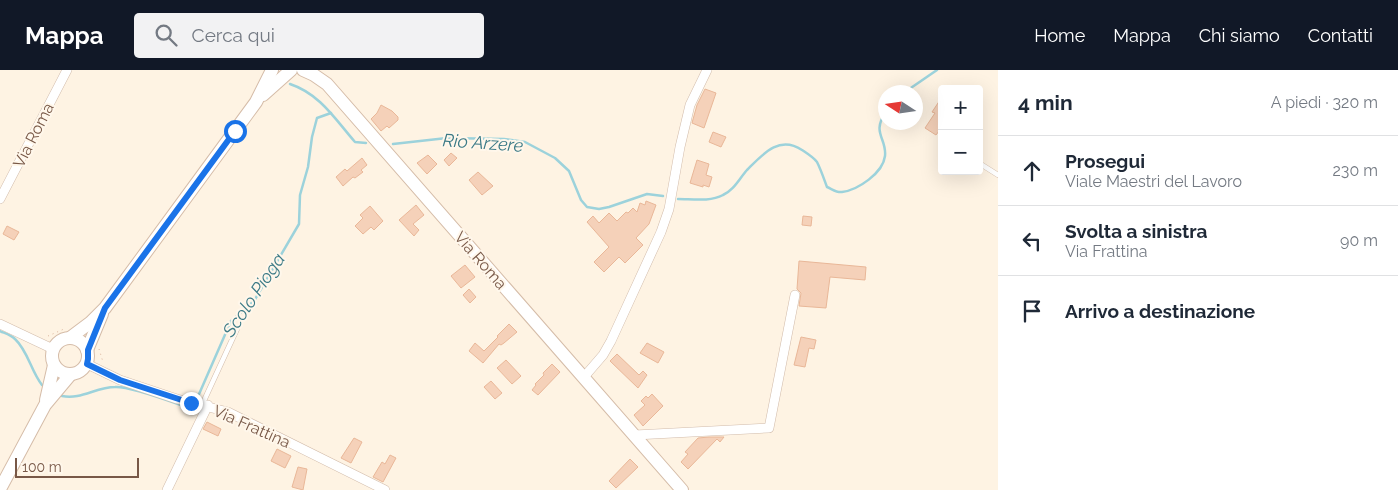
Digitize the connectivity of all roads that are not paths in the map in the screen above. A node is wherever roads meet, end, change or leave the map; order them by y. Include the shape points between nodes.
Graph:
1 (67, 70) edge
2 (272, 70) edge
3 (291, 70) edge
4 (303, 70) edge
5 (320, 70) edge
6 (708, 70) edge
7 (327, 84) junction
8 (256, 102) junction
9 (983, 166) edge
10 (998, 175) edge
11 (0, 199) edge
12 (795, 295) dead end
13 (105, 308) junction
14 (0, 324) edge
15 (237, 329) dead end
16 (71, 337) junction
17 (53, 349) junction
18 (93, 349) junction
19 (87, 364) junction
20 (54, 365) junction
21 (71, 374) junction
22 (584, 377) junction
23 (200, 404) junction
24 (44, 405) junction
25 (635, 435) junction
26 (0, 489) edge
27 (167, 490) edge
28 (385, 490) edge
29 (682, 490) edge

1 - 11 street, Via Roma
2 - 8 main road
3 - 8 main road
4 - 7 main road, Via Roma
5 - 7 main road, Via Roma
6 - 22 street via 690,105 669,209 661,232 611,341
7 - 22 main road, Via Roma
8 - 13 main road
9 - 10 lane
12 - 25 street via 769,428
13 - 16 main road
13 - 18 main road
14 - 17 street
15 - 23 lane
16 - 17 main road via 60,340
16 - 18 main road
17 - 20 main road
18 - 19 main road
19 - 21 main road
19 - 23 street, Via Frattina via 106,374
20 - 21 main road via 58,370
20 - 24 main road
21 - 24 main road
22 - 25 main road, Via Roma
23 - 27 street
23 - 28 street, Via Frattina via 228,412
24 - 26 main road
25 - 29 main road, Via Roma

